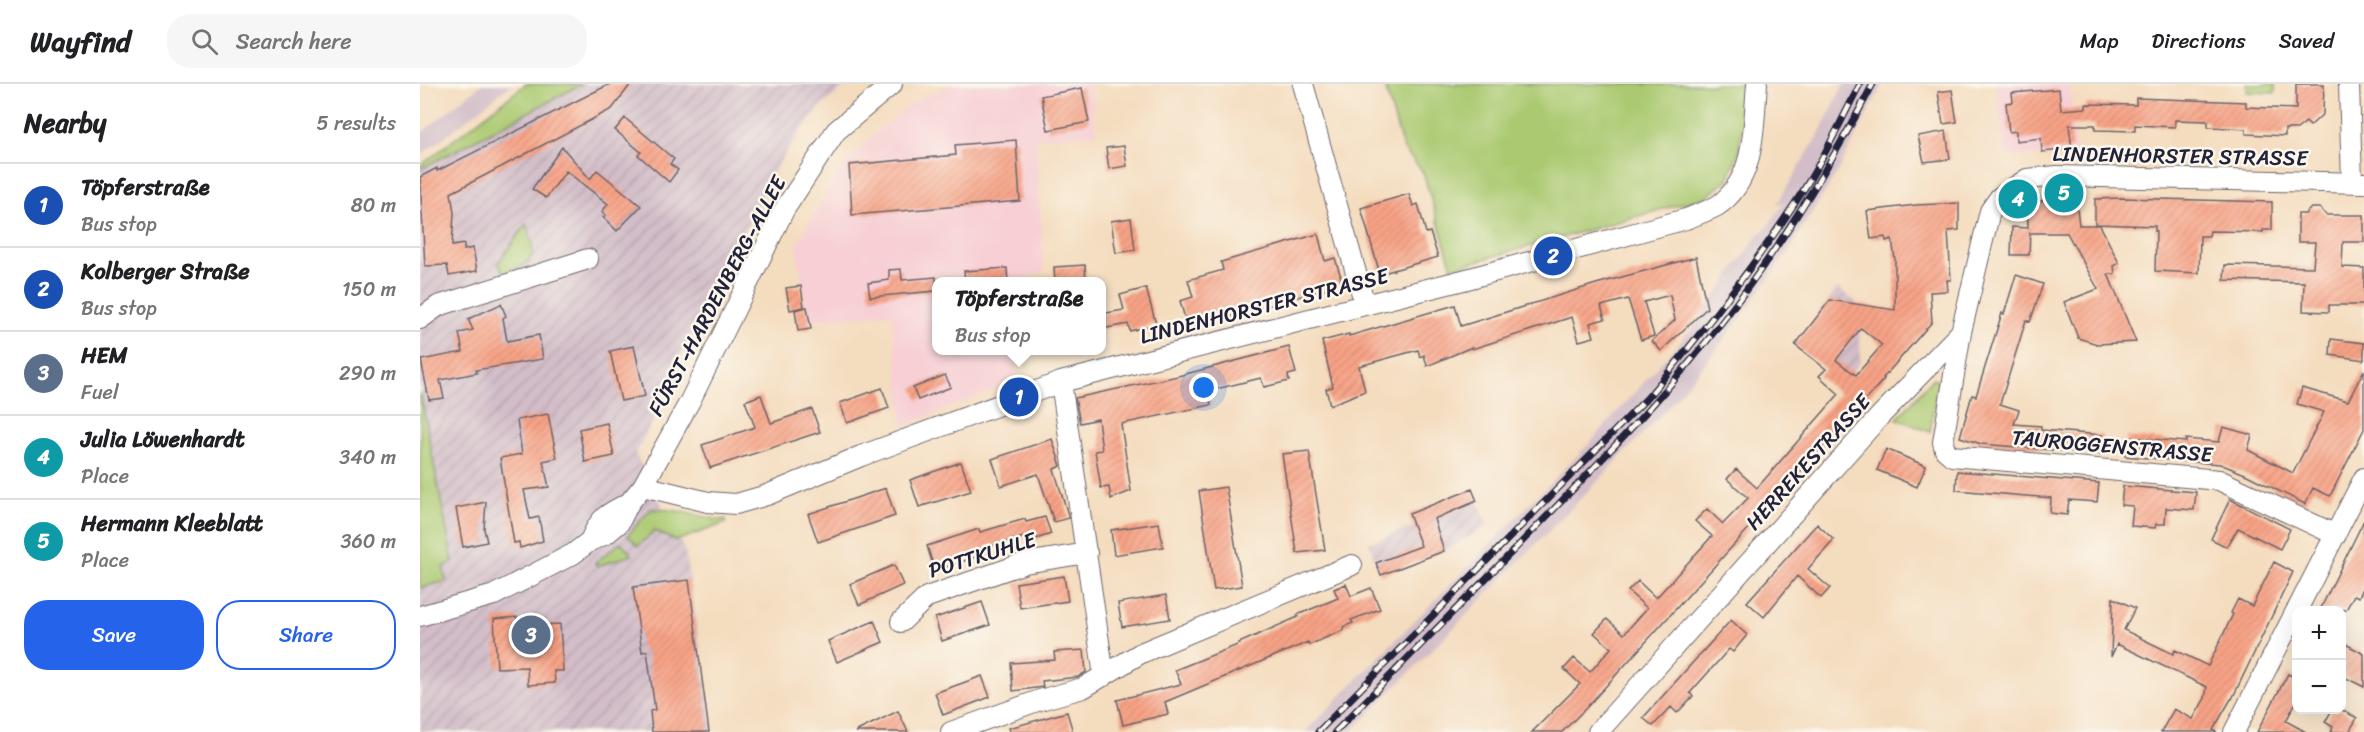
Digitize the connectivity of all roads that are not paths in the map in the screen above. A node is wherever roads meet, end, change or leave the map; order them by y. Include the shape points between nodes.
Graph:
1 (891, 84) edge
2 (1303, 84) edge
3 (1757, 84) edge
4 (2349, 84) edge
5 (2358, 182) edge
6 (588, 259) dead end
7 (1365, 305) junction
8 (420, 319) edge
9 (1961, 332) junction
10 (1061, 382) junction
11 (2364, 478) edge
12 (643, 486) junction
13 (2358, 505) edge
14 (2336, 535) junction
15 (1087, 553) junction
16 (1352, 565) dead end
17 (2300, 606) edge
18 (420, 616) edge
19 (2292, 621) edge
20 (901, 622) dead end
21 (1104, 676) junction
22 (951, 732) edge
23 (1598, 732) edge
24 (2234, 732) edge

1 - 12 street, FÜRST-HARDENBERG-ALLEE via 836,131 784,210 690,401
2 - 7 street
3 - 7 street, LINDENHORSTER STRASSE via 1753,138 1746,167 1717,206 1686,219
4 - 5 street
5 - 9 street, LINDENHORSTER STRASSE via 2057,176 2027,179 2000,197 1990,211
6 - 8 street via 438,306
7 - 10 street, LINDENHORSTER STRASSE
9 - 14 street, TAUROGGENSTRASSE via 1942,442 1952,456 2219,480
9 - 23 street, HERREKESTRASSE via 1872,425
10 - 12 street, LINDENHORSTER STRASSE via 736,504 708,502
10 - 15 street
11 - 13 street
12 - 18 street via 619,523 557,563 494,595
13 - 14 street
14 - 17 street
15 - 20 street, POTTKUHLE via 1024,563 927,597
15 - 21 street
16 - 21 street via 1141,653
19 - 24 street
21 - 22 street via 1083,688

